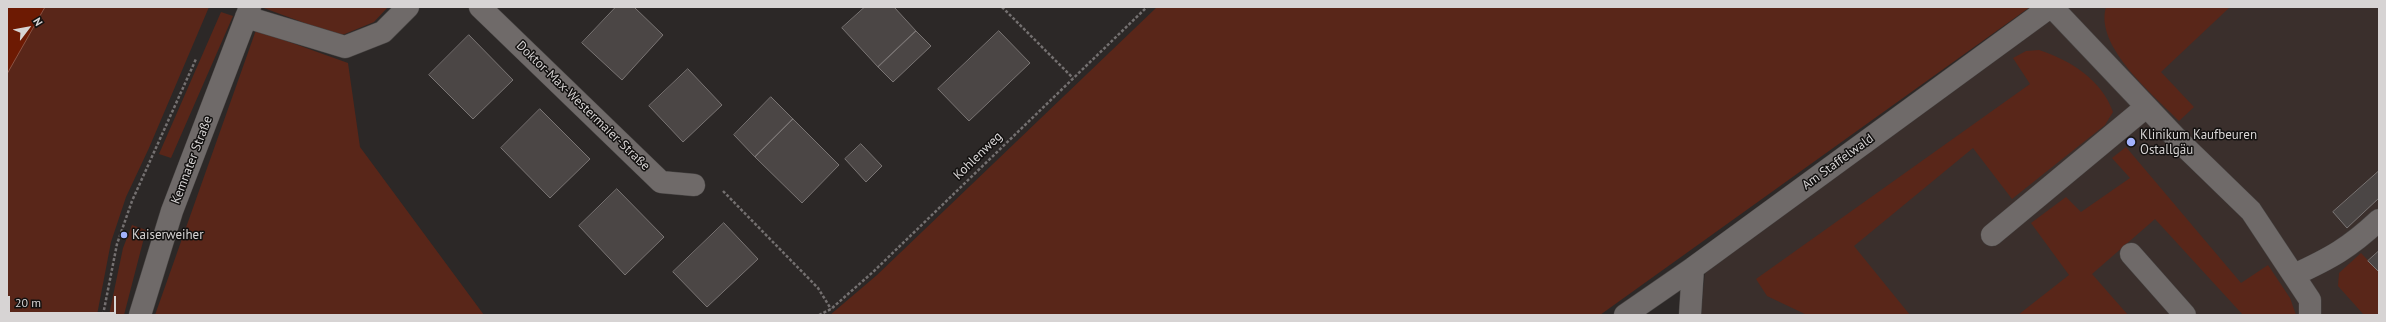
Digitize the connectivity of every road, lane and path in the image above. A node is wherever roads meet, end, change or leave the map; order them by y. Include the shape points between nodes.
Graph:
1 (408, 7) edge
2 (480, 7) edge
3 (1002, 7) edge
4 (1148, 7) edge
5 (2051, 7) edge
6 (248, 12) edge
7 (198, 54) dead end
8 (1072, 78) junction
9 (2146, 107) junction
10 (694, 186) joint
11 (2379, 220) edge
12 (1992, 235) dead end
13 (2131, 254) dead end
14 (1694, 268) junction
15 (2294, 275) junction
16 (830, 309) junction
17 (103, 315) edge
18 (140, 315) edge
19 (818, 315) edge
20 (1625, 315) edge
21 (1690, 315) edge
22 (2185, 315) edge
23 (2310, 315) edge

1 - 6 street via 383,32 345,48
2 - 10 street, Doktor-Max-Westermaier-Straße via 661,182
3 - 8 path
4 - 8 path, Kohlenweg
5 - 9 street
5 - 14 street, Am Staffelwald
6 - 18 street, Kemnater Straße via 172,212
7 - 17 path via 132,201 117,244
8 - 16 path, Kohlenweg via 873,272
9 - 12 street
9 - 15 street via 2252,211
10 - 16 path via 720,188 818,288
11 - 15 street via 2354,243 2329,259
13 - 22 street
14 - 20 street, Am Staffelwald
14 - 21 street
15 - 23 street via 2310,300
16 - 19 path, Kohlenweg

